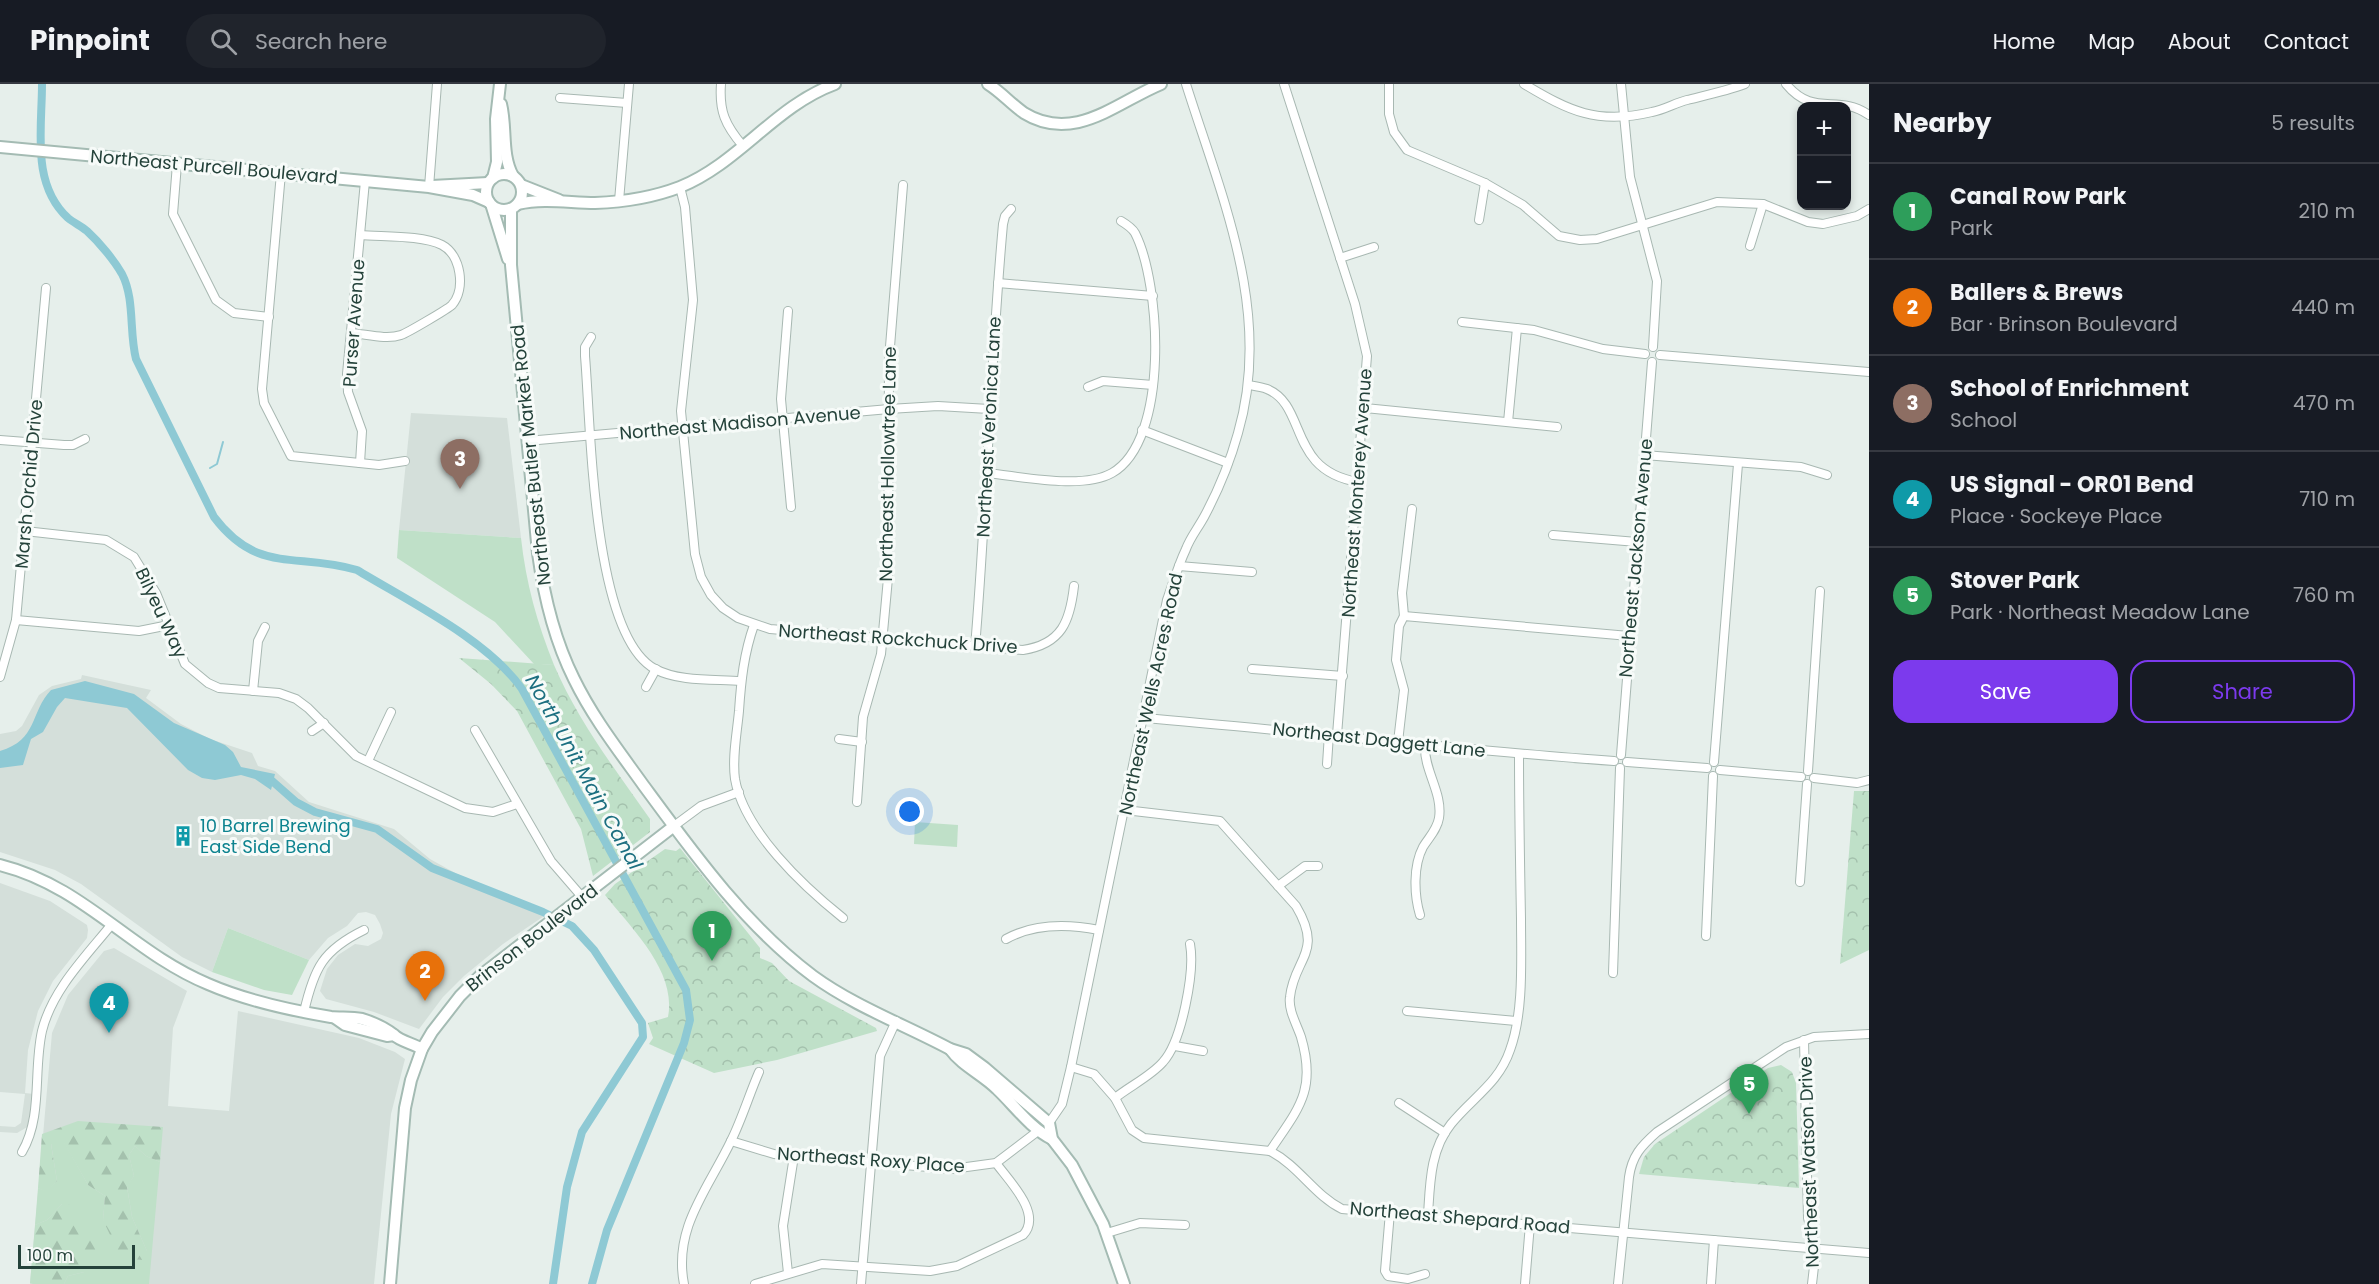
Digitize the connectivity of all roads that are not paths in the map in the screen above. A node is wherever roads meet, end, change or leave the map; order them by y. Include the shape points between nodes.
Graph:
1 (438, 84) edge
2 (500, 84) edge
3 (629, 84) edge
4 (722, 84) edge
5 (835, 84) edge
6 (990, 84) edge
7 (1161, 84) edge
8 (1186, 84) edge
9 (1284, 84) edge
10 (1389, 84) edge
11 (1524, 84) edge
12 (1621, 84) edge
13 (1745, 84) edge
14 (1786, 84) edge
15 (560, 98) dead end
16 (500, 101) junction
17 (627, 103) junction
18 (1869, 115) edge
19 (1624, 116) junction
20 (743, 146) junction
21 (0, 147) edge
22 (177, 164) junction
23 (281, 173) junction
24 (513, 176) junction
25 (365, 181) junction
26 (490, 181) junction
27 (1485, 183) junction
28 (521, 185) junction
29 (903, 185) dead end
30 (429, 187) junction
31 (680, 187) junction
32 (559, 200) junction
33 (619, 201) junction
34 (490, 204) junction
35 (1764, 204) junction
36 (515, 207) junction
37 (1011, 209) dead end
38 (1869, 209) edge
39 (1479, 220) dead end
40 (1121, 221) dead end
41 (1643, 225) junction
42 (360, 235) junction
43 (1750, 246) dead end
44 (1374, 247) dead end
45 (1340, 258) junction
46 (511, 265) junction
47 (998, 283) junction
48 (46, 288) dead end
49 (1152, 296) junction
50 (788, 311) dead end
51 (269, 317) junction
52 (1462, 322) dead end
53 (1517, 328) junction
54 (351, 333) junction
55 (591, 337) dead end
56 (1653, 347) junction
57 (1645, 354) junction
58 (1660, 355) junction
59 (1652, 362) junction
60 (1869, 372) edge
61 (1153, 385) junction
62 (1249, 385) junction
63 (1088, 387) dead end
64 (1365, 408) junction
65 (989, 409) junction
66 (890, 410) junction
67 (782, 420) junction
68 (1508, 422) junction
69 (1557, 427) dead end
70 (683, 428) junction
71 (1142, 430) junction
72 (592, 436) junction
73 (85, 439) dead end
74 (0, 440) edge
75 (527, 441) junction
76 (32, 442) junction
77 (1644, 455) junction
78 (405, 461) dead end
79 (360, 463) junction
80 (1228, 463) junction
81 (1738, 464) junction
82 (986, 473) junction
83 (1827, 475) dead end
84 (1359, 482) junction
85 (790, 507) dead end
86 (1412, 509) dead end
87 (25, 531) junction
88 (1553, 535) dead end
89 (1636, 542) junction
90 (1179, 566) junction
91 (1252, 573) dead end
92 (1074, 585) dead end
93 (1820, 591) dead end
94 (1404, 616) junction
95 (16, 620) junction
96 (169, 625) junction
97 (754, 625) junction
98 (265, 627) dead end
99 (1629, 636) junction
100 (883, 639) junction
101 (975, 647) junction
102 (656, 669) junction
103 (1252, 669) dead end
104 (1342, 676) junction
105 (0, 677) edge
106 (741, 681) junction
107 (646, 687) dead end
108 (253, 691) junction
109 (391, 712) dead end
110 (1144, 718) junction
111 (324, 723) junction
112 (475, 730) dead end
113 (312, 731) dead end
114 (1333, 735) junction
115 (839, 739) dead end
116 (862, 742) junction
117 (1398, 742) junction
118 (1425, 746) junction
119 (1519, 755) junction
120 (1620, 755) junction
121 (368, 761) junction
122 (1614, 761) junction
123 (1627, 762) junction
124 (1326, 764) dead end
125 (1710, 765) junction
126 (1620, 768) junction
127 (1720, 770) junction
128 (1808, 771) junction
129 (1713, 776) junction
130 (1801, 777) junction
131 (1814, 778) junction
132 (1869, 780) edge
133 (1807, 784) junction
134 (739, 792) junction
135 (857, 802) dead end
136 (517, 804) junction
137 (1125, 810) junction
138 (674, 826) junction
139 (0, 865) edge
140 (1318, 866) dead end
141 (1800, 882) dead end
142 (1278, 886) junction
143 (583, 898) junction
144 (1420, 915) dead end
145 (843, 918) dead end
146 (112, 924) junction
147 (364, 930) dead end
148 (1099, 930) junction
149 (1706, 936) dead end
150 (1006, 939) dead end
151 (1190, 944) dead end
152 (1613, 973) dead end
153 (1407, 1011) dead end
154 (304, 1012) junction
155 (1516, 1020) junction
156 (896, 1021) junction
157 (1869, 1034) edge
158 (1804, 1040) junction
159 (1175, 1046) junction
160 (422, 1049) junction
161 (1203, 1051) dead end
162 (953, 1053) junction
163 (1071, 1067) junction
164 (759, 1072) dead end
165 (1115, 1098) junction
166 (1399, 1103) dead end
167 (1049, 1123) junction
168 (1038, 1131) junction
169 (1445, 1133) junction
170 (1053, 1138) junction
171 (731, 1141) junction
172 (1270, 1151) junction
173 (22, 1152) dead end
174 (794, 1156) junction
175 (872, 1162) junction
176 (996, 1163) junction
177 (1389, 1212) junction
178 (1428, 1215) junction
179 (1530, 1224) junction
180 (1185, 1226) dead end
181 (1107, 1233) junction
182 (1623, 1233) junction
183 (1714, 1240) junction
184 (1816, 1249) junction
185 (1869, 1253) edge
186 (863, 1265) junction
187 (788, 1273) junction
188 (1425, 1274) dead end
189 (390, 1284) edge
190 (684, 1284) edge
191 (755, 1284) edge
192 (861, 1284) edge
193 (1124, 1284) edge
194 (1525, 1284) edge
195 (1618, 1284) edge
196 (1711, 1284) edge
197 (1812, 1284) edge

1 - 30 street
2 - 16 street
3 - 17 street
4 - 20 street via 722,115
5 - 20 street via 797,102
6 - 7 street via 1025,113 1043,121 1062,123 1102,116
8 - 62 street, Northeast Wells Acres Road via 1239,251 1250,332
9 - 45 street, Northeast Monterey Avenue
10 - 27 street via 1389,114 1394,132 1407,150
11 - 19 street via 1568,110 1595,116
12 - 19 street
13 - 19 street via 1652,112
14 - 18 street via 1803,101 1849,105
15 - 17 street
16 - 24 street via 507,162
16 - 26 street via 496,119 497,162
17 - 33 street
19 - 41 street via 1630,177
20 - 31 street via 721,164
21 - 22 street, Northeast Purcell Boulevard
22 - 23 street, Northeast Purcell Boulevard
22 - 51 street via 173,214 212,293 220,305 234,313
23 - 25 street, Northeast Purcell Boulevard
23 - 51 street
24 - 26 street via 501,174
24 - 28 street
25 - 30 street, Northeast Purcell Boulevard
25 - 42 street, Purser Avenue
26 - 30 street, Northeast Purcell Boulevard via 473,186 446,183
26 - 34 street via 486,191
27 - 39 street
27 - 41 street via 1523,205 1559,236 1597,239
28 - 32 street
28 - 36 street via 522,195
29 - 66 street, Northeast Hollowtree Lane via 890,331
30 - 34 street, Northeast Purcell Boulevard via 473,195
31 - 33 street
31 - 70 street, Northeast Rockchuck Drive via 693,300 681,394
32 - 33 street
32 - 36 street
34 - 36 street via 503,211
34 - 46 street, Northeast Butler Market Road
35 - 38 street via 1823,224
35 - 41 street via 1717,202
35 - 43 street
36 - 46 street, Northeast Butler Market Road
37 - 47 street, Northeast Veronica Lane via 1003,224
40 - 49 street via 1134,231
41 - 56 street via 1657,281
42 - 54 street, Purser Avenue
42 - 54 street via 444,245 458,266 459,286 449,308 409,332 390,336
44 - 45 street
45 - 64 street, Northeast Monterey Avenue via 1365,339
46 - 75 street, Northeast Butler Market Road
47 - 49 street
47 - 65 street, Northeast Veronica Lane
48 - 76 street, Marsh Orchid Drive
49 - 61 street via 1156,339
50 - 67 street
51 - 79 street via 262,396 291,456
52 - 53 street
53 - 57 street via 1603,349
53 - 68 street
54 - 79 street, Purser Avenue via 347,385 362,431
55 - 72 street via 585,356
56 - 57 street
56 - 58 street
57 - 59 street
58 - 59 street
58 - 60 street
59 - 77 street, Northeast Jackson Avenue
61 - 63 street via 1103,381
61 - 71 street
62 - 80 street, Northeast Wells Acres Road
62 - 84 street via 1268,389 1283,401 1308,451 1323,469 1340,479
64 - 68 street
64 - 84 street, Northeast Monterey Avenue
65 - 66 street, Northeast Madison Avenue via 938,406
65 - 82 street, Northeast Veronica Lane
66 - 67 street, Northeast Madison Avenue
66 - 100 street, Northeast Hollowtree Lane via 889,551
67 - 70 street, Northeast Madison Avenue
67 - 85 street
68 - 69 street
70 - 72 street, Northeast Madison Avenue
70 - 97 street, Northeast Rockchuck Drive via 695,554 701,577 723,608
71 - 80 street
71 - 82 street via 1126,462 1101,478 1072,480
72 - 75 street, Northeast Madison Avenue
72 - 102 street via 602,550 614,605 628,642
73 - 76 street via 73,445
74 - 76 street
75 - 138 street, Northeast Butler Market Road via 543,585 566,661 598,722
76 - 87 street, Marsh Orchid Drive
77 - 81 street
77 - 89 street, Northeast Jackson Avenue
78 - 79 street
80 - 90 street, Northeast Wells Acres Road
81 - 83 street via 1801,467
81 - 125 street
82 - 101 street, Northeast Veronica Lane
84 - 104 street, Northeast Monterey Avenue
86 - 94 street via 1402,593
87 - 95 street, Marsh Orchid Drive
87 - 96 street, Bilyeu Way via 93,537 121,546 145,571
88 - 89 street
89 - 99 street, Northeast Jackson Avenue
90 - 91 street
90 - 110 street, Northeast Wells Acres Road via 1167,600
92 - 101 street, Northeast Rockchuck Drive via 1066,622 1049,642 1023,650
93 - 128 street
94 - 99 street
94 - 117 street via 1396,660 1404,690
95 - 96 street via 139,631
95 - 105 street, Marsh Orchid Drive
96 - 108 street, Bilyeu Way via 185,664 197,676 219,688
97 - 100 street, Northeast Rockchuck Drive
97 - 106 street
98 - 108 street via 258,641
99 - 120 street, Northeast Jackson Avenue
100 - 101 street, Northeast Rockchuck Drive
100 - 116 street, Northeast Hollowtree Lane via 866,703
102 - 106 street via 682,676
102 - 107 street
103 - 104 street
104 - 114 street, Northeast Monterey Avenue
106 - 134 street via 734,761
108 - 111 street, Bilyeu Way via 296,699
109 - 121 street
110 - 114 street, Northeast Daggett Lane
110 - 137 street, Northeast Wells Acres Road
111 - 113 street
111 - 121 street, Bilyeu Way via 346,749
112 - 136 street
114 - 117 street, Northeast Daggett Lane
114 - 124 street, Northeast Monterey Avenue
115 - 116 street
116 - 135 street, Northeast Hollowtree Lane
117 - 118 street, Northeast Daggett Lane
118 - 119 street, Northeast Daggett Lane
118 - 144 street via 1427,772 1438,800 1439,817 1419,859 1415,899
119 - 122 street, Northeast Daggett Lane
119 - 155 street via 1521,966
120 - 122 street
120 - 123 street
121 - 136 street, Bilyeu Way via 465,808 493,812
122 - 126 street
123 - 125 street
123 - 126 street
125 - 127 street via 1718,764
125 - 129 street
126 - 152 street
127 - 129 street
127 - 130 street
128 - 130 street
128 - 131 street
129 - 149 street
130 - 133 street
131 - 132 street via 1857,783
131 - 133 street
133 - 141 street
134 - 138 street via 701,806
134 - 145 street via 746,811 786,864 810,891
136 - 143 street via 550,861
137 - 142 street via 1220,821
137 - 148 street, Northeast Wells Acres Road
138 - 143 street, Brinson Boulevard
138 - 156 street, Northeast Butler Market Road via 732,899 785,954 834,989
139 - 146 street via 65,891
140 - 142 street via 1305,866
142 - 172 street via 1305,921 1308,939 1290,997 1306,1060 1306,1077 1293,1121
143 - 160 street, Brinson Boulevard via 480,976 460,996
146 - 154 street via 150,953 206,984 251,1000
146 - 173 street via 51,1006 39,1051 32,1135
147 - 154 street via 338,944 320,962
148 - 150 street via 1058,926 1023,930
148 - 163 street, Northeast Wells Acres Road
151 - 159 street via 1193,960
153 - 155 street
154 - 160 street via 348,1016 386,1027
155 - 169 street via 1510,1050 1495,1080
156 - 162 street, Northeast Butler Market Road
156 - 175 street via 880,1056
157 - 158 street
158 - 182 street via 1786,1047 1657,1131 1639,1148 1631,1162
158 - 184 street, Northeast Watson Drive via 1808,1218
159 - 161 street
159 - 165 street via 1162,1064
160 - 189 street, Brinson Boulevard via 405,1108
162 - 167 street, Northeast Butler Market Road via 966,1054
162 - 168 street, Northeast Butler Market Road via 997,1089
163 - 165 street, Northeast Shepard Road via 1094,1074
163 - 167 street, Northeast Wells Acres Road via 1062,1104
164 - 171 street
165 - 172 street, Northeast Shepard Road via 1132,1130 1144,1138
166 - 169 street
167 - 168 street, Northeast Wells Acres Road
167 - 170 street, Northeast Butler Market Road
168 - 170 street, Northeast Butler Market Road
168 - 176 street, Northeast Roxy Place
169 - 178 street via 1433,1162
170 - 181 street, Northeast Butler Market Road via 1072,1165
171 - 174 street, Northeast Roxy Place
171 - 190 street via 686,1228 681,1261
172 - 177 street, Northeast Shepard Road via 1287,1160 1330,1203 1342,1209
174 - 175 street, Northeast Roxy Place
174 - 187 street via 783,1226
175 - 176 street, Northeast Roxy Place via 952,1169
175 - 186 street
176 - 186 street via 1030,1213 1030,1225 1023,1235 947,1270
177 - 178 street, Northeast Shepard Road
177 - 188 street via 1385,1271 1388,1276 1408,1279
178 - 179 street, Northeast Shepard Road
179 - 182 street, Northeast Shepard Road
179 - 194 street
180 - 181 street via 1140,1223
181 - 193 street, Northeast Butler Market Road
182 - 183 street, Northeast Shepard Road
182 - 195 street
183 - 184 street, Northeast Shepard Road
183 - 196 street
184 - 185 street, Northeast Shepard Road
184 - 197 street, Northeast Watson Drive
186 - 187 street via 822,1264
186 - 192 street
187 - 191 street

